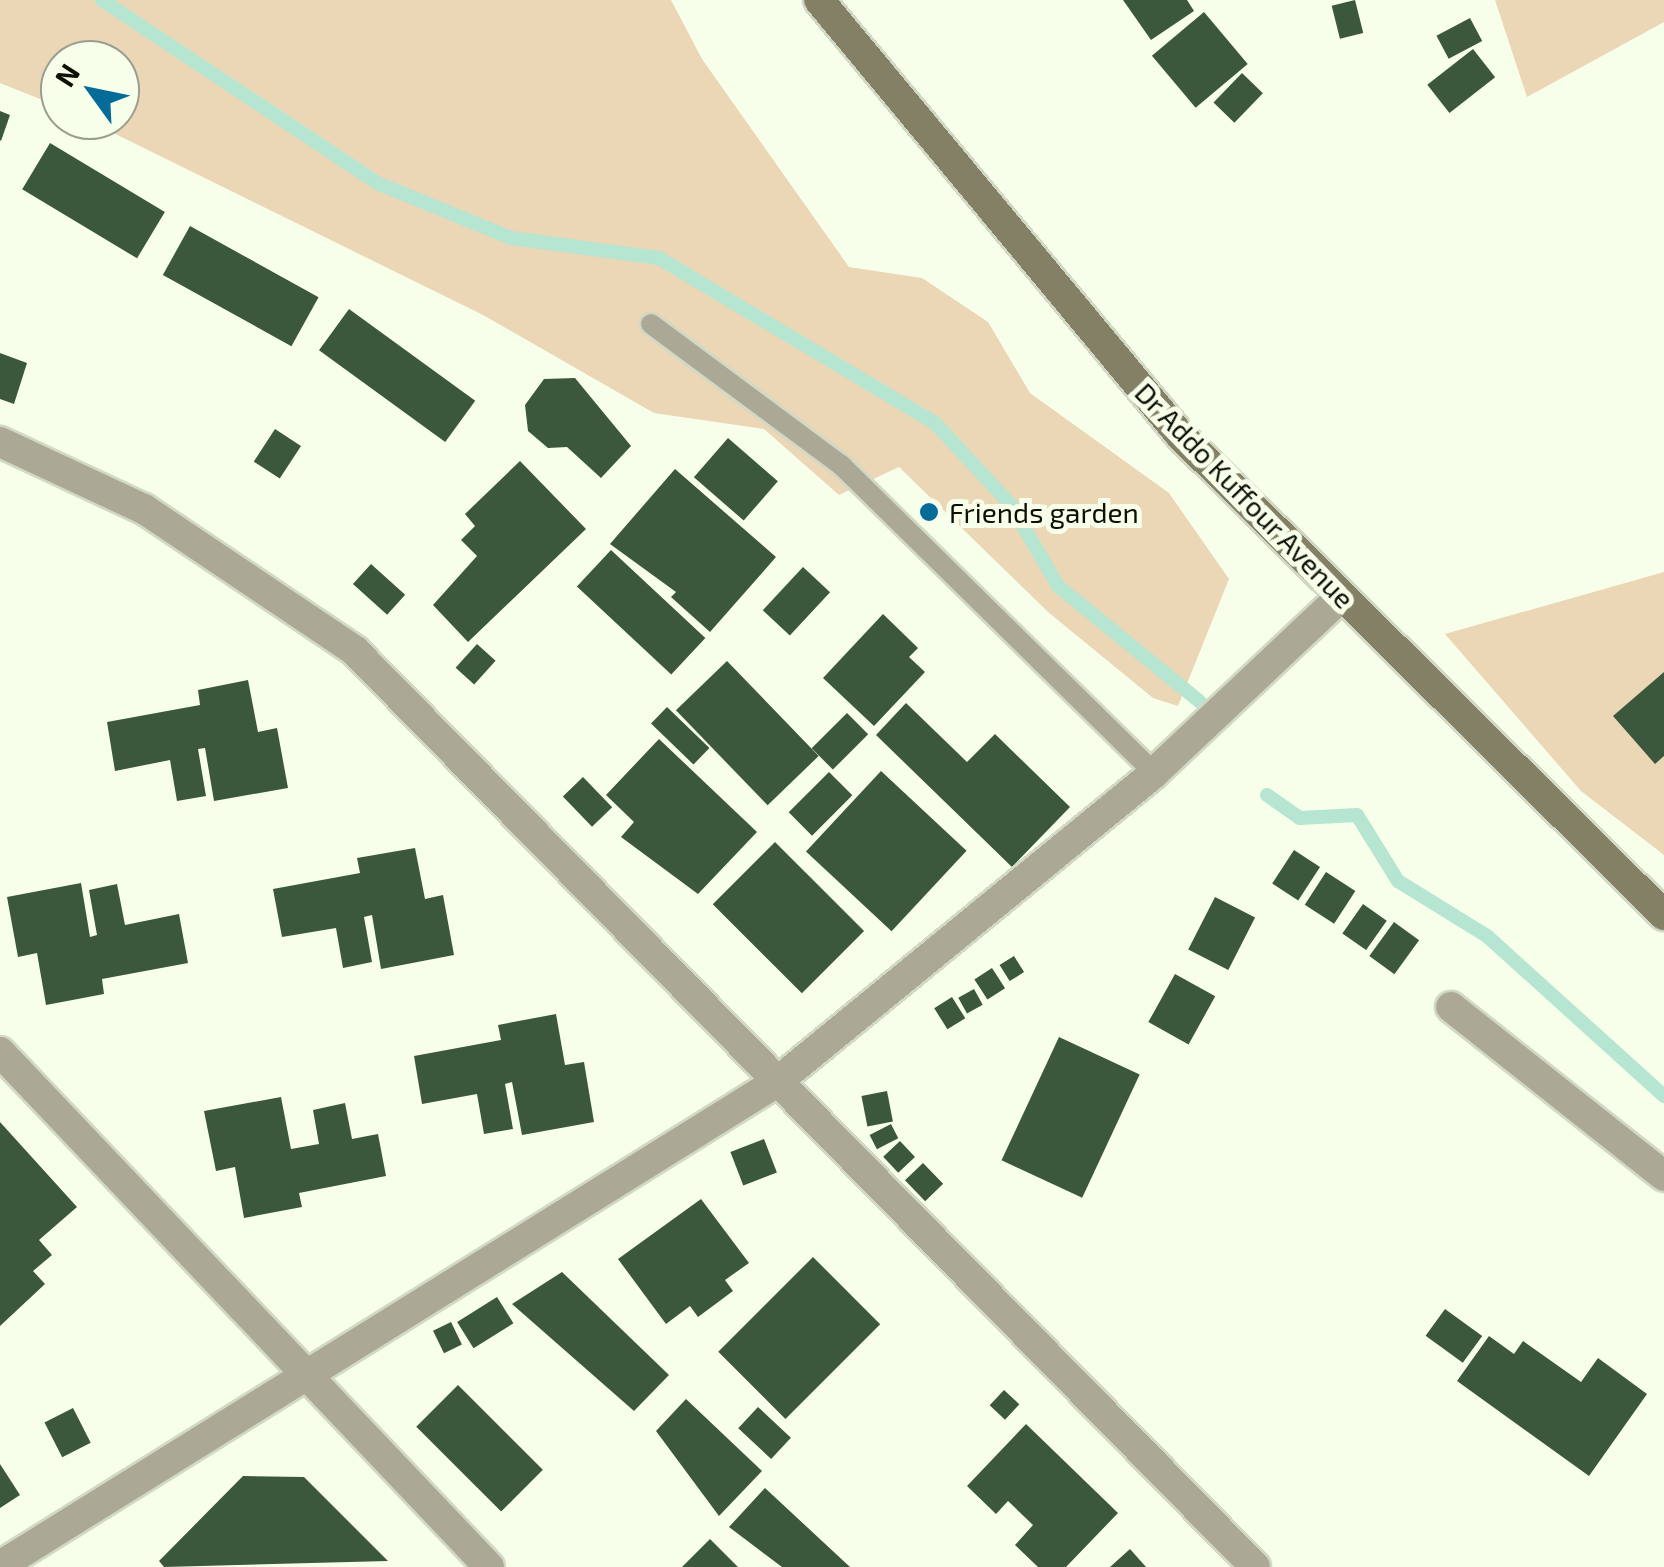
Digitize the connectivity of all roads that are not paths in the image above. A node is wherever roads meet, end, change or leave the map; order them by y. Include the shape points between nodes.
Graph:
1 (819, 0) edge
2 (652, 324) dead end
3 (0, 442) edge
4 (1342, 596) junction
5 (1154, 773) junction
6 (1664, 915) edge
7 (1451, 1007) dead end
8 (0, 1052) edge
9 (777, 1082) junction
10 (1664, 1176) edge
11 (305, 1372) junction
12 (0, 1566) edge
13 (488, 1567) edge
14 (1255, 1567) edge

1 - 4 main road, Dr Addo Kuffour Avenue via 1180,435
2 - 5 lane via 841,465
3 - 9 street via 144,508 355,651
4 - 5 street
4 - 6 main road, Dr Addo Kuffour Avenue
5 - 9 street
7 - 10 street
8 - 11 street
9 - 11 street
9 - 14 street
11 - 12 street
11 - 13 street

